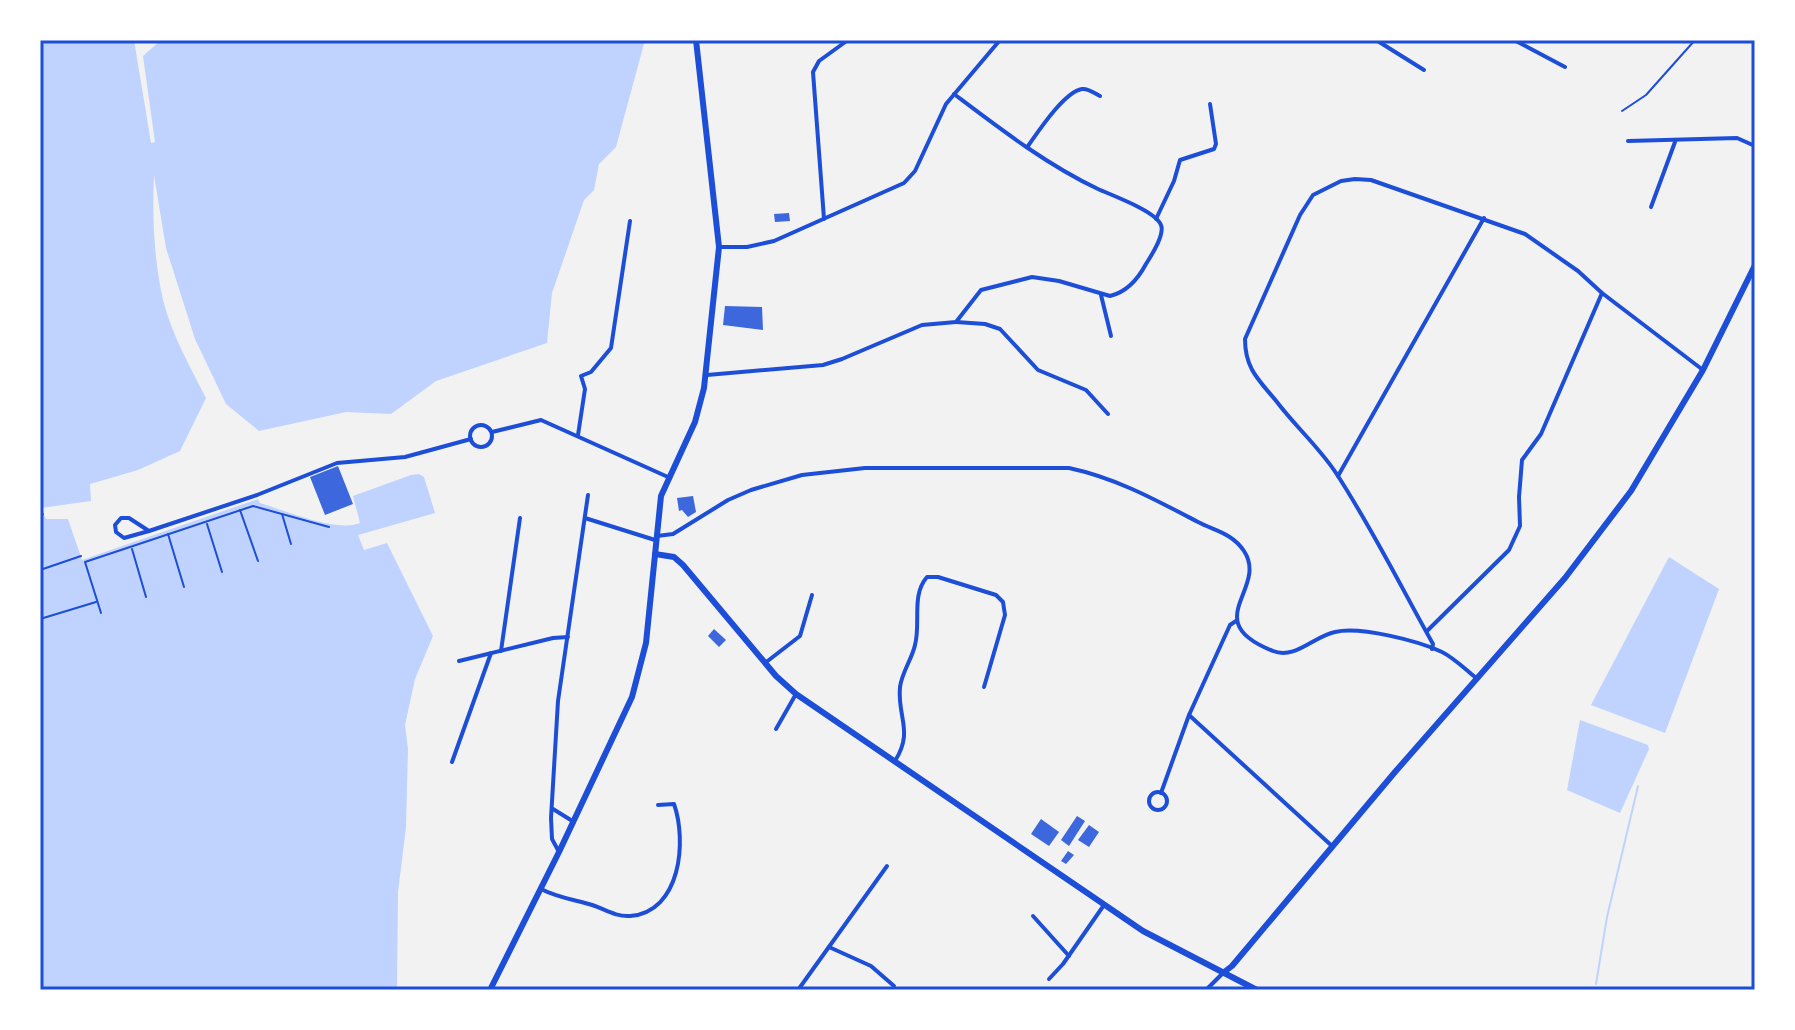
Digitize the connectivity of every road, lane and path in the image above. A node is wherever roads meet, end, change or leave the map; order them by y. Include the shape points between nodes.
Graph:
1 (696, 40) edge
2 (848, 40) edge
3 (1000, 40) edge
4 (1376, 40) edge
5 (1514, 40) edge
6 (1695, 40) edge
7 (1565, 67) dead end
8 (1424, 70) dead end
9 (954, 94) junction
10 (1100, 96) dead end
11 (1210, 104) dead end
12 (1622, 111) dead end
13 (1628, 141) dead end
14 (1675, 141) junction
15 (1028, 146) junction
16 (1755, 146) edge
17 (1651, 207) dead end
18 (1484, 218) junction
19 (824, 219) junction
20 (1156, 219) junction
21 (630, 221) dead end
22 (719, 247) junction
23 (1755, 265) edge
24 (1602, 293) junction
25 (1101, 295) junction
26 (956, 322) junction
27 (1111, 336) dead end
28 (1703, 370) junction
29 (707, 375) junction
30 (1108, 414) dead end
31 (492, 432) junction
32 (578, 435) junction
33 (471, 439) junction
34 (1338, 476) junction
35 (668, 477) junction
36 (588, 495) dead end
37 (240, 510) junction
38 (282, 514) junction
39 (520, 518) dead end
40 (585, 518) junction
41 (206, 522) junction
42 (329, 527) dead end
43 (149, 531) junction
44 (168, 534) junction
45 (657, 538) junction
46 (291, 544) dead end
47 (131, 547) junction
48 (655, 554) junction
49 (81, 556) dead end
50 (258, 561) dead end
51 (40, 570) edge
52 (222, 572) dead end
53 (184, 587) dead end
54 (812, 595) dead end
55 (146, 597) dead end
56 (98, 602) junction
57 (101, 613) dead end
58 (40, 619) edge
59 (1236, 621) junction
60 (1426, 632) junction
61 (568, 637) junction
62 (1432, 649) junction
63 (501, 651) junction
64 (491, 653) junction
65 (459, 661) dead end
66 (765, 663) junction
67 (1476, 678) junction
68 (984, 687) dead end
69 (796, 694) junction
70 (1189, 715) junction
71 (776, 729) dead end
72 (895, 761) junction
73 (452, 762) dead end
74 (1161, 793) junction
75 (658, 805) dead end
76 (553, 809) junction
77 (574, 822) junction
78 (1333, 846) junction
79 (559, 852) junction
80 (887, 866) dead end
81 (541, 889) junction
82 (1104, 905) junction
83 (1033, 916) dead end
84 (829, 947) junction
85 (1069, 956) junction
86 (1223, 973) junction
87 (1049, 979) dead end
88 (894, 986) dead end
89 (490, 990) edge
90 (798, 990) edge
91 (1206, 990) edge
92 (1257, 990) edge

1 - 22 street
2 - 19 street via 819,61 813,72
3 - 9 street
4 - 8 street
5 - 7 street
6 - 12 path via 1646,95
9 - 15 street
9 - 19 street via 910,177
10 - 15 street via 1077,91 1049,116
11 - 20 street via 1216,144 1209,153 1183,157
13 - 14 street
14 - 16 street via 1737,138
14 - 17 street
15 - 20 street
18 - 24 street via 1525,234
18 - 34 street
18 - 34 street via 1355,179 1331,184 1306,204 1245,339 1245,357
19 - 22 street via 761,245
20 - 25 street via 1162,229 1141,272 1126,290
21 - 32 street via 614,337 606,356 581,376 585,389
22 - 29 street
23 - 28 street
24 - 28 street
24 - 60 street via 1541,434 1522,460 1520,526 1509,550
25 - 26 street via 1032,277 981,290
25 - 27 street
26 - 29 street via 912,328 823,365
26 - 30 street via 1000,329 1038,370 1086,390
28 - 67 street via 1631,491 1565,578
29 - 35 street via 695,422
31 - 32 street via 541,420
31 - 33 street via 476,426
31 - 33 street via 484,446
32 - 35 street
33 - 43 street via 405,457 337,463
34 - 60 street
35 - 45 street via 659,502
36 - 40 street
37 - 38 path via 253,506
37 - 41 path
37 - 50 path
38 - 42 path
38 - 46 path
39 - 63 street
40 - 45 street
40 - 61 street
41 - 44 path
41 - 52 path
43 - 43 street via 124,538 115,525 129,518
44 - 47 path
44 - 53 path
45 - 48 street
45 - 59 street via 751,490 816,472 1069,468 1139,491 1234,540 1246,554 1248,567
47 - 55 path
47 - 56 path via 85,562
48 - 66 street via 674,557 683,565
48 - 77 street via 639,675
49 - 51 path
54 - 66 street via 800,636
56 - 57 path
56 - 58 path
59 - 62 street via 1247,636 1275,652 1347,631
59 - 70 street
60 - 62 street
61 - 63 street
61 - 76 street via 558,701
62 - 67 street
63 - 64 street
64 - 65 street
64 - 73 street
66 - 69 street
67 - 78 street
68 - 72 street via 1005,615 1003,602 996,595 927,577 918,593 917,639 900,687 905,737
69 - 71 street
69 - 72 street
70 - 74 street
70 - 78 street
72 - 82 street
74 - 74 street via 1165,806 1154,810 1149,798
75 - 81 street via 674,804 680,859 665,896 650,909 623,916
76 - 77 street
76 - 79 street via 552,839
77 - 79 street
78 - 86 street
79 - 81 street
80 - 84 street
81 - 89 street
82 - 85 street
82 - 86 street via 1162,943
83 - 85 street
84 - 88 street via 871,966
84 - 90 street
85 - 87 street
86 - 91 street
86 - 92 street

